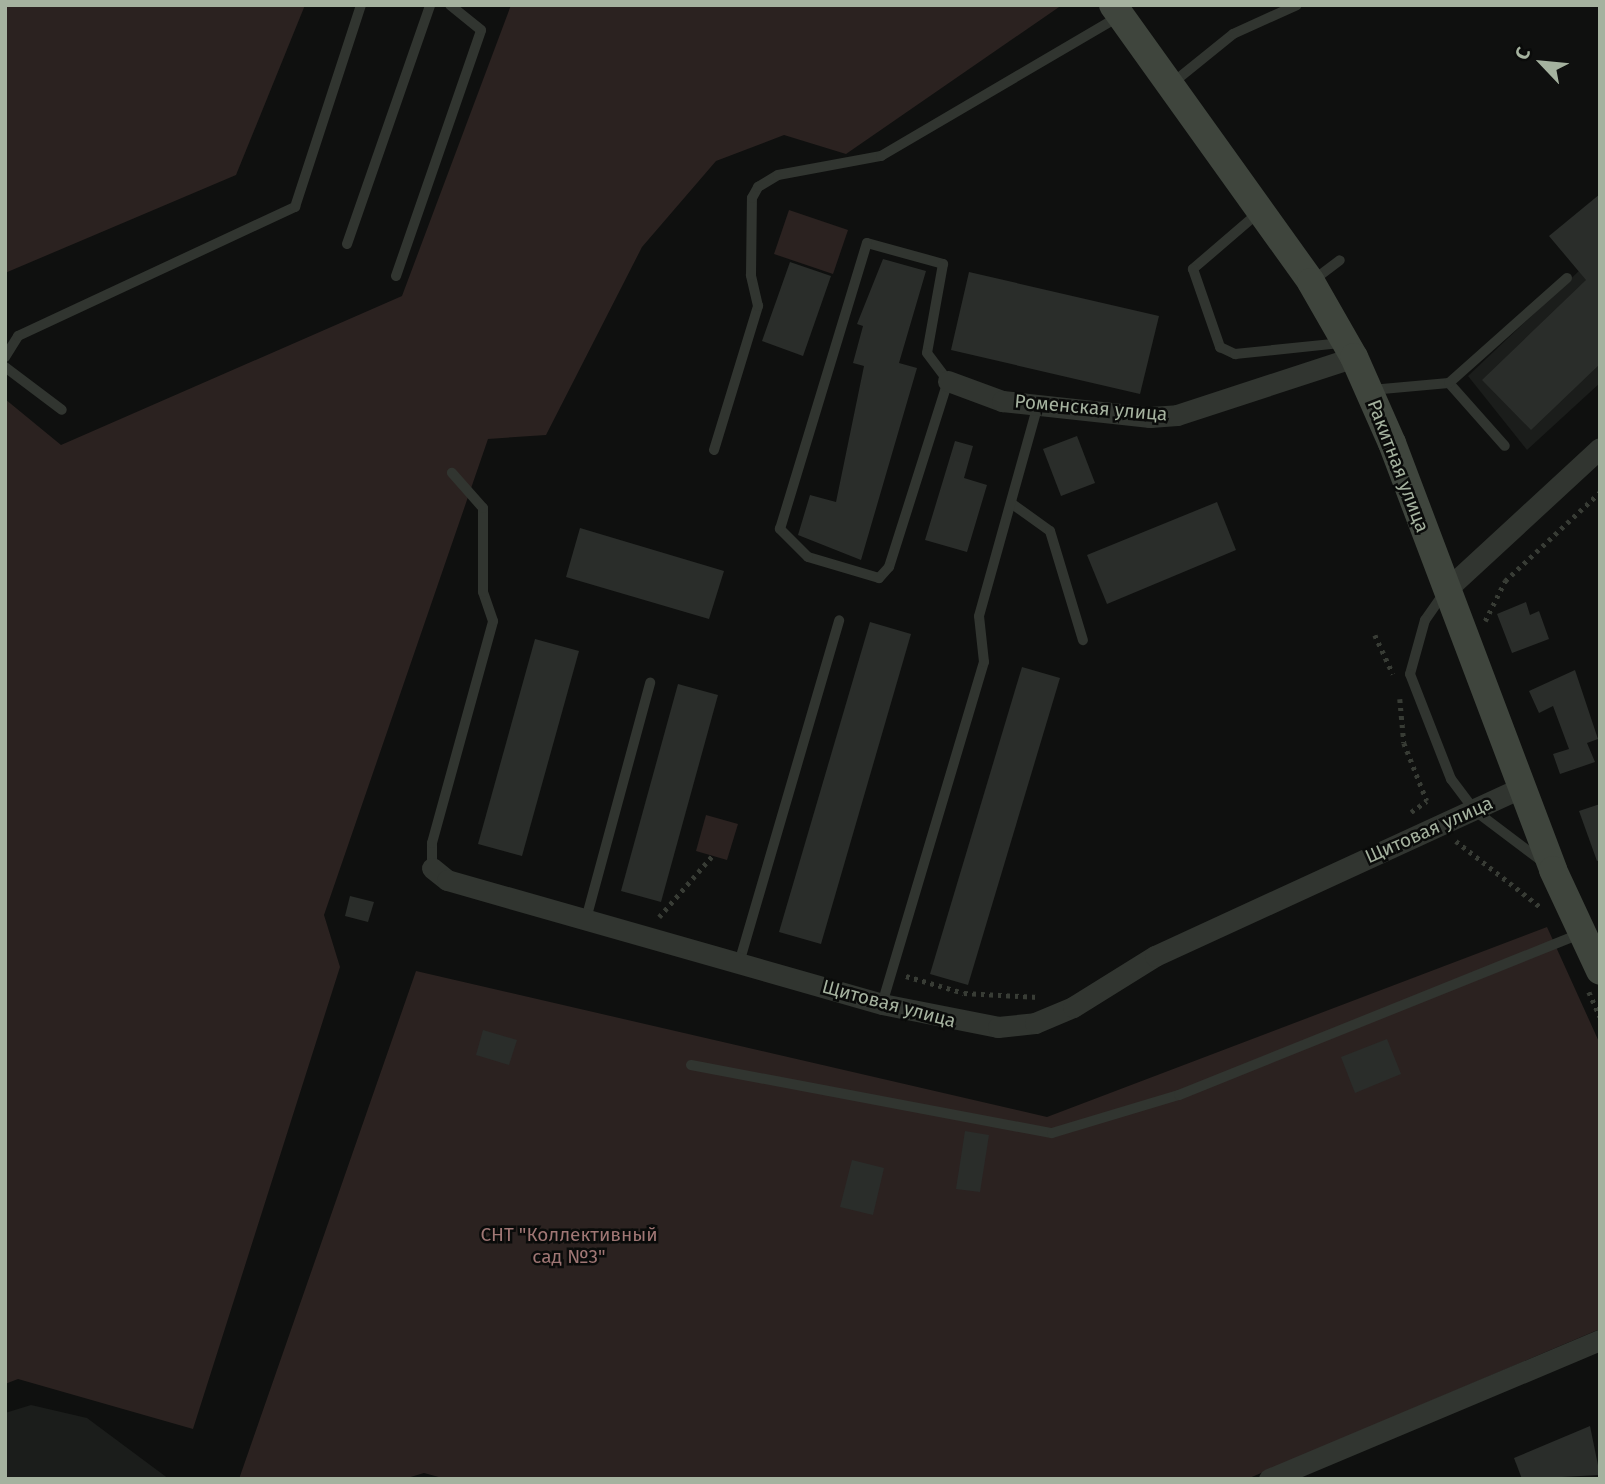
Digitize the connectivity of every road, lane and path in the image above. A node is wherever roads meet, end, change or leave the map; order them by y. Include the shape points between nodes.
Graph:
1 (361, 5) edge
2 (430, 5) edge
3 (450, 5) edge
4 (1297, 5) edge
5 (1117, 10) edge
6 (1170, 85) junction
7 (1260, 211) junction
8 (347, 244) dead end
9 (1340, 260) dead end
10 (396, 276) dead end
11 (1567, 278) dead end
12 (1311, 282) junction
13 (1350, 350) junction
14 (5, 357) edge
15 (5, 367) edge
16 (948, 381) junction
17 (1449, 383) junction
18 (1368, 390) junction
19 (1038, 405) junction
20 (62, 410) dead end
21 (1505, 446) dead end
22 (1600, 448) edge
23 (714, 450) dead end
24 (452, 473) dead end
25 (1600, 492) edge
26 (1011, 503) junction
27 (1446, 590) junction
28 (839, 621) dead end
29 (1484, 622) dead end
30 (1083, 640) dead end
31 (650, 683) dead end
32 (1521, 788) junction
33 (1427, 801) dead end
34 (1474, 810) junction
35 (1406, 816) dead end
36 (712, 856) dead end
37 (432, 867) joint
38 (1553, 870) junction
39 (586, 919) junction
40 (667, 928) dead end
41 (1583, 932) junction
42 (739, 963) junction
43 (892, 971) junction
44 (1600, 971) edge
45 (1046, 997) dead end
46 (882, 1004) junction
47 (691, 1065) dead end
48 (1600, 1339) edge
49 (1269, 1479) edge

1 - 14 lane via 295,207 18,336
2 - 8 lane
3 - 10 lane via 481,30
4 - 6 lane via 1233,34
5 - 6 street, Ракитная улица
5 - 23 lane via 881,156 779,175 758,187 751,275 758,306
6 - 7 street, Ракитная улица
7 - 12 street, Ракитная улица
7 - 13 lane via 1193,269 1220,347 1235,354
9 - 12 lane
11 - 17 lane
12 - 13 street, Ракитная улица
13 - 18 street, Ракитная улица
13 - 19 street, Роменская улица via 1177,415
15 - 20 lane
16 - 16 lane via 885,574 808,557 783,534 780,522 867,243 943,264 927,353
16 - 19 street, Роменская улица via 974,393
17 - 18 lane
17 - 21 lane
18 - 27 street, Ракитная улица
19 - 26 lane
22 - 27 street
24 - 37 lane via 484,508 483,592 493,621 432,843
25 - 29 path via 1506,581
26 - 30 lane via 1049,531
26 - 43 lane via 979,616 984,663
27 - 32 street, Ракитная улица
27 - 34 lane via 1426,620 1410,674 1451,779
28 - 42 lane
31 - 39 lane
32 - 34 street, Щитовая улица
32 - 38 street, Ракитная улица
33 - 35 path
34 - 38 lane
34 - 46 street, Щитовая улица via 1155,956 1035,1023 947,1022
36 - 40 path via 654,924
37 - 39 street, Щитовая улица via 447,880
38 - 41 street, Ракитная улица
39 - 42 street, Щитовая улица
41 - 44 street, Ракитная улица
41 - 47 lane via 1179,1095 1052,1133
42 - 46 street, Щитовая улица
43 - 45 path via 964,993
43 - 46 lane
48 - 49 street

